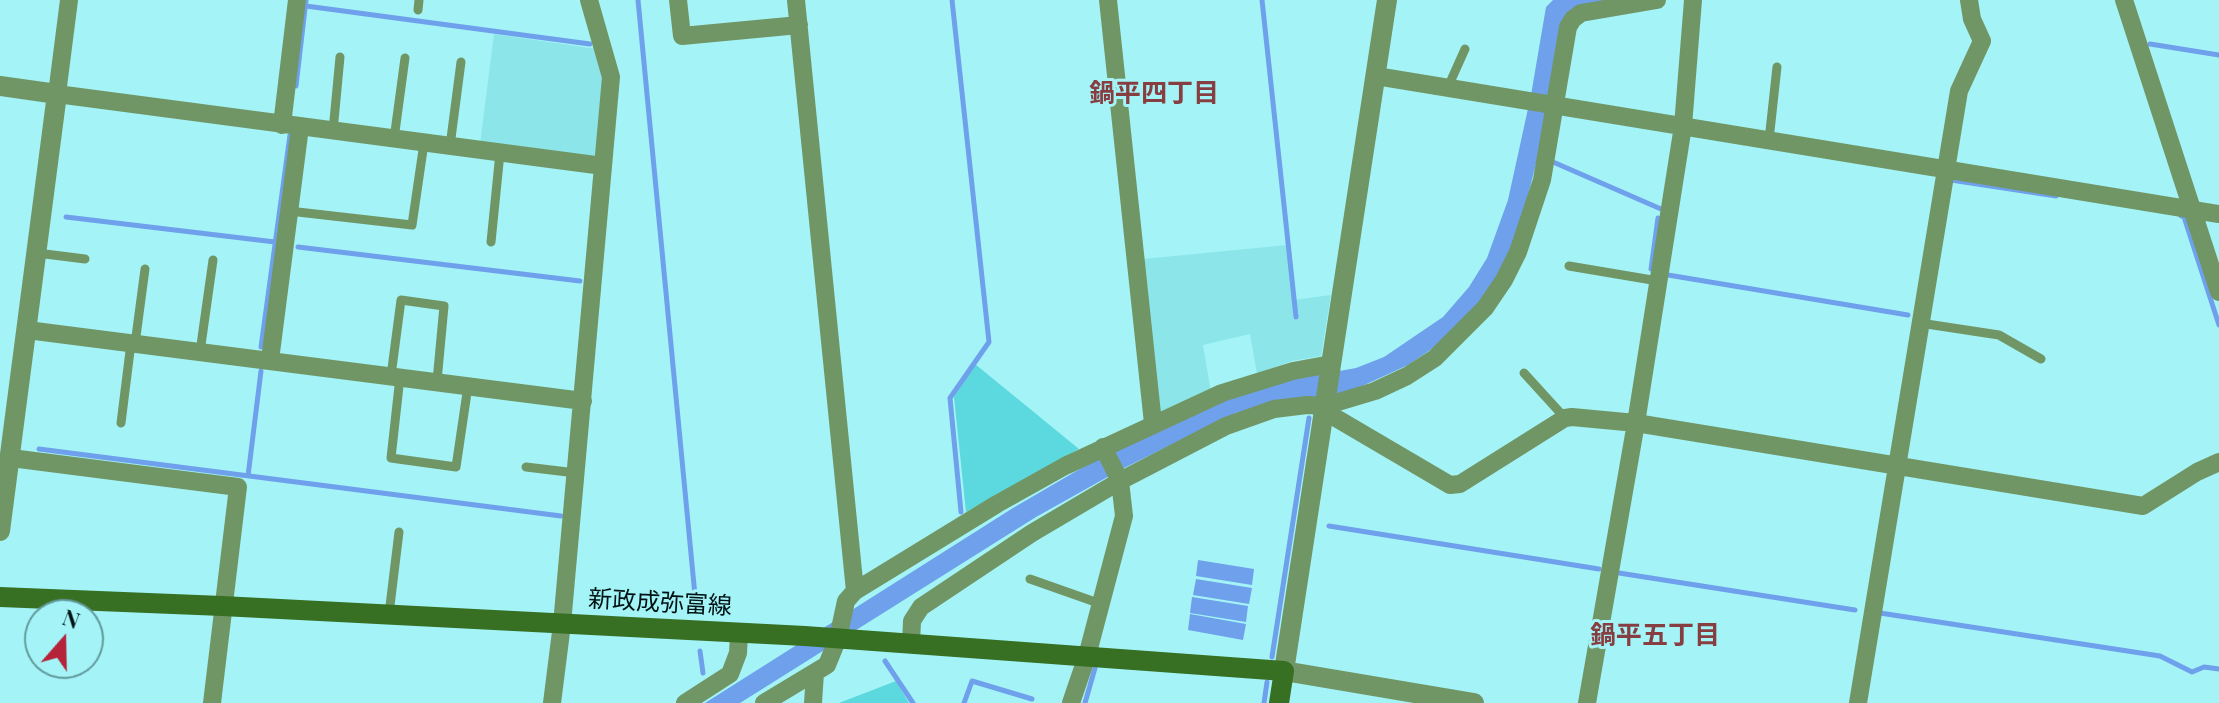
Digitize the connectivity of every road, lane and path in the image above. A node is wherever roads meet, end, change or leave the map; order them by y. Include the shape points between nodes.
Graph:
1 (69, 0) edge
2 (297, 0) edge
3 (589, 0) edge
4 (678, 0) edge
5 (796, 0) edge
6 (1108, 0) edge
7 (1387, 0) edge
8 (1657, 0) edge
9 (1693, 0) edge
10 (1969, 0) edge
11 (2124, 0) edge
12 (799, 25) junction
13 (1465, 49) dead end
14 (340, 57) dead end
15 (405, 58) dead end
16 (461, 62) dead end
17 (1777, 67) dead end
18 (1376, 76) junction
19 (0, 86) edge
20 (1448, 87) junction
21 (57, 94) junction
22 (1557, 105) junction
23 (291, 126) junction
24 (1683, 126) junction
25 (333, 131) junction
26 (394, 139) junction
27 (1769, 140) junction
28 (424, 143) junction
29 (450, 146) junction
30 (500, 153) junction
31 (603, 166) junction
32 (1945, 168) junction
33 (2192, 210) junction
34 (289, 211) junction
35 (2219, 214) edge
36 (491, 242) dead end
37 (37, 253) junction
38 (85, 259) dead end
39 (213, 260) dead end
40 (1569, 266) dead end
41 (145, 269) dead end
42 (1658, 281) junction
43 (2219, 292) edge
44 (1920, 323) junction
45 (27, 330) junction
46 (133, 343) junction
47 (200, 352) junction
48 (2041, 359) dead end
49 (270, 360) junction
50 (1331, 368) junction
51 (1524, 373) dead end
52 (395, 376) junction
53 (437, 381) junction
54 (468, 385) junction
55 (583, 401) junction
56 (1325, 405) junction
57 (1565, 418) junction
58 (121, 423) dead end
59 (1153, 423) junction
60 (1636, 423) junction
61 (1104, 450) junction
62 (11, 458) junction
63 (2219, 462) edge
64 (1896, 466) junction
65 (526, 467) dead end
66 (576, 473) junction
67 (1118, 478) junction
68 (0, 531) edge
69 (399, 532) dead end
70 (1030, 579) dead end
71 (855, 591) junction
72 (0, 597) edge
73 (1101, 604) junction
74 (222, 606) junction
75 (389, 614) junction
76 (562, 624) junction
77 (739, 634) junction
78 (843, 642) junction
79 (911, 643) junction
80 (1087, 656) junction
81 (1284, 671) junction
82 (815, 673) junction
83 (212, 703) edge
84 (552, 703) edge
85 (685, 703) edge
86 (764, 703) edge
87 (813, 703) edge
88 (1071, 703) edge
89 (1279, 703) edge
90 (1474, 703) edge
91 (1587, 703) edge
92 (1858, 703) edge

1 - 21 street
2 - 23 street
3 - 31 street via 611,77
4 - 12 street via 682,36
5 - 12 street
6 - 59 street
7 - 18 street
8 - 22 street via 1581,13 1573,19
9 - 24 street
10 - 32 street via 1982,41 1959,91
11 - 33 street
12 - 71 street
13 - 20 lane
14 - 25 lane
15 - 26 lane
16 - 29 lane
17 - 27 lane
18 - 20 street
18 - 50 street
19 - 21 street
20 - 22 street
21 - 23 street
21 - 37 street
22 - 24 street
22 - 56 street via 1533,214 1511,266 1485,308 1435,358 1407,376
23 - 25 street
23 - 34 street
24 - 27 street
24 - 42 street
25 - 26 street
26 - 28 street
27 - 32 street
28 - 29 street
28 - 34 lane via 412,225
29 - 30 street
30 - 31 street
30 - 36 lane
31 - 55 street
32 - 33 street
32 - 44 street
33 - 35 street
33 - 43 street
34 - 49 street
37 - 38 lane
37 - 45 street
39 - 47 lane
40 - 42 lane
41 - 46 lane
42 - 60 street
44 - 48 lane via 1999,335
44 - 64 street
45 - 46 street
45 - 62 street
46 - 47 street
46 - 58 lane
47 - 49 street
49 - 52 street
50 - 56 street
50 - 59 street via 1293,371 1222,393
51 - 57 lane
52 - 53 street
52 - 53 lane via 401,300 444,306
52 - 54 lane via 391,458 456,467
53 - 54 street
54 - 55 street
55 - 66 street
56 - 57 street via 1450,485 1460,484
56 - 67 street via 1274,409
56 - 81 street
57 - 60 street
59 - 61 street
60 - 64 street
60 - 91 street
61 - 67 street
61 - 71 street via 997,504
62 - 68 street
62 - 74 street via 238,487
63 - 64 street via 2143,506
64 - 92 street
65 - 66 lane
66 - 76 street
67 - 73 street via 1124,516
67 - 79 street via 921,607 912,621
69 - 75 lane
70 - 73 lane
71 - 78 street via 846,601
72 - 74 main road, 新政成弥富線
73 - 80 street
74 - 75 main road, 新政成弥富線
74 - 83 street
75 - 76 main road, 新政成弥富線
76 - 77 main road, 新政成弥富線
76 - 84 street
77 - 78 main road, 新政成弥富線
77 - 85 street via 730,674
78 - 79 main road, 新政成弥富線
78 - 82 street
79 - 80 main road, 新政成弥富線
80 - 81 main road, 新政成弥富線
80 - 88 street
81 - 89 main road
81 - 90 street
82 - 86 street
82 - 87 street

